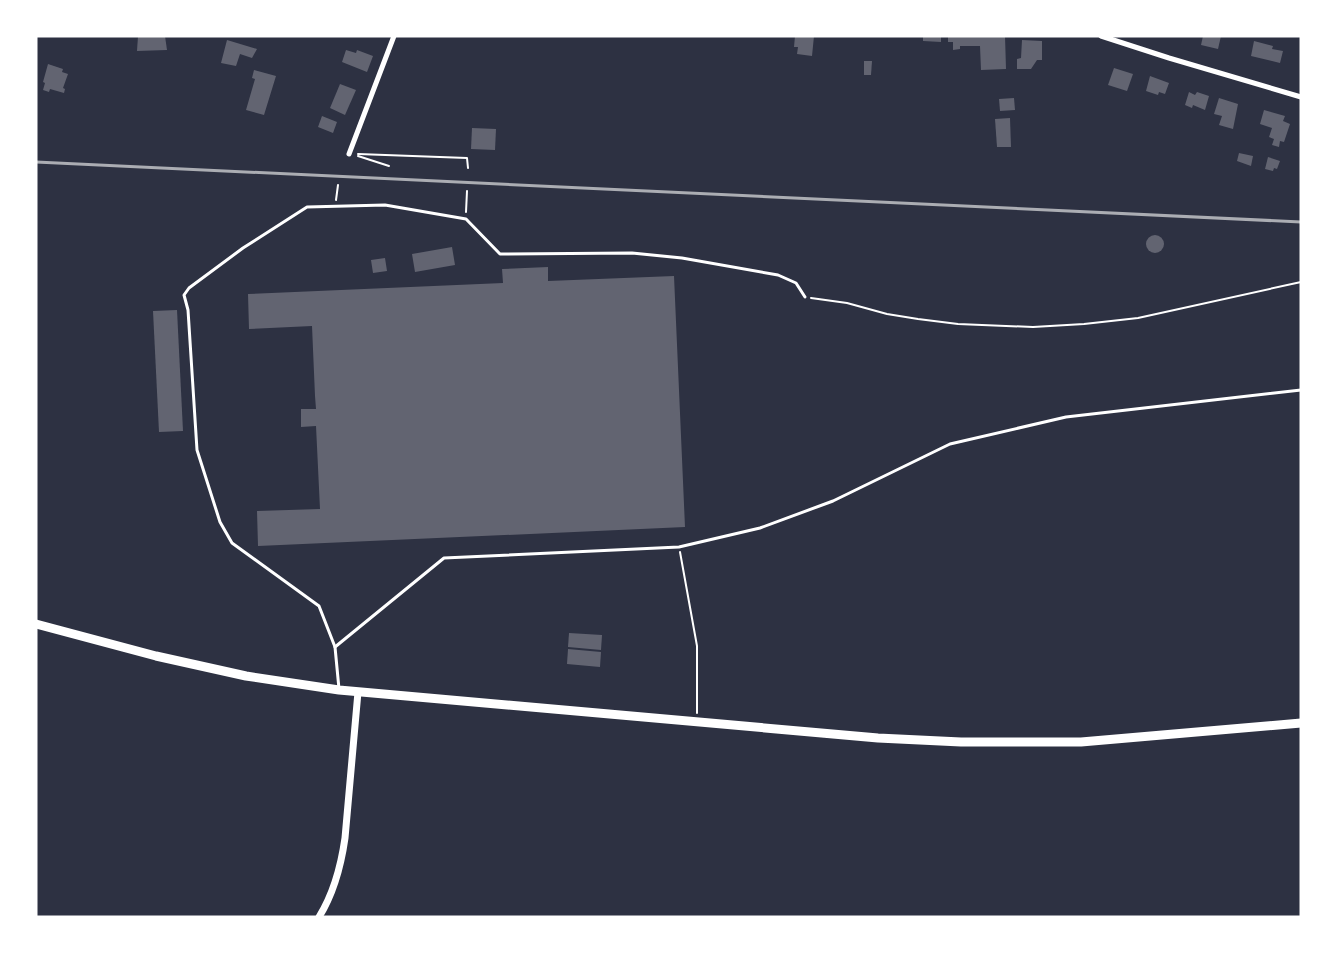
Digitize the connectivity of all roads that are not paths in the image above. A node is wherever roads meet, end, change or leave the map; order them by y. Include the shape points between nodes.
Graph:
1 (394, 36) edge
2 (1101, 36) edge
3 (1301, 96) edge
4 (349, 153) road end
5 (805, 297) road end
6 (1301, 390) edge
7 (36, 624) edge
8 (335, 647) junction
9 (339, 690) junction
10 (358, 692) junction
11 (1301, 723) edge
12 (319, 917) edge

1 - 4 street
2 - 3 street
5 - 8 lane via 796,284 778,275 682,258 632,253 500,254 466,219 385,205 308,207 189,288 184,295 197,450 220,522 231,543 319,606
6 - 8 lane via 1066,417 950,444 833,501 760,528 679,547 444,558
7 - 9 main road via 246,676
8 - 9 lane
9 - 10 main road
10 - 11 main road via 878,738 1026,743
10 - 12 street via 343,849 335,883

